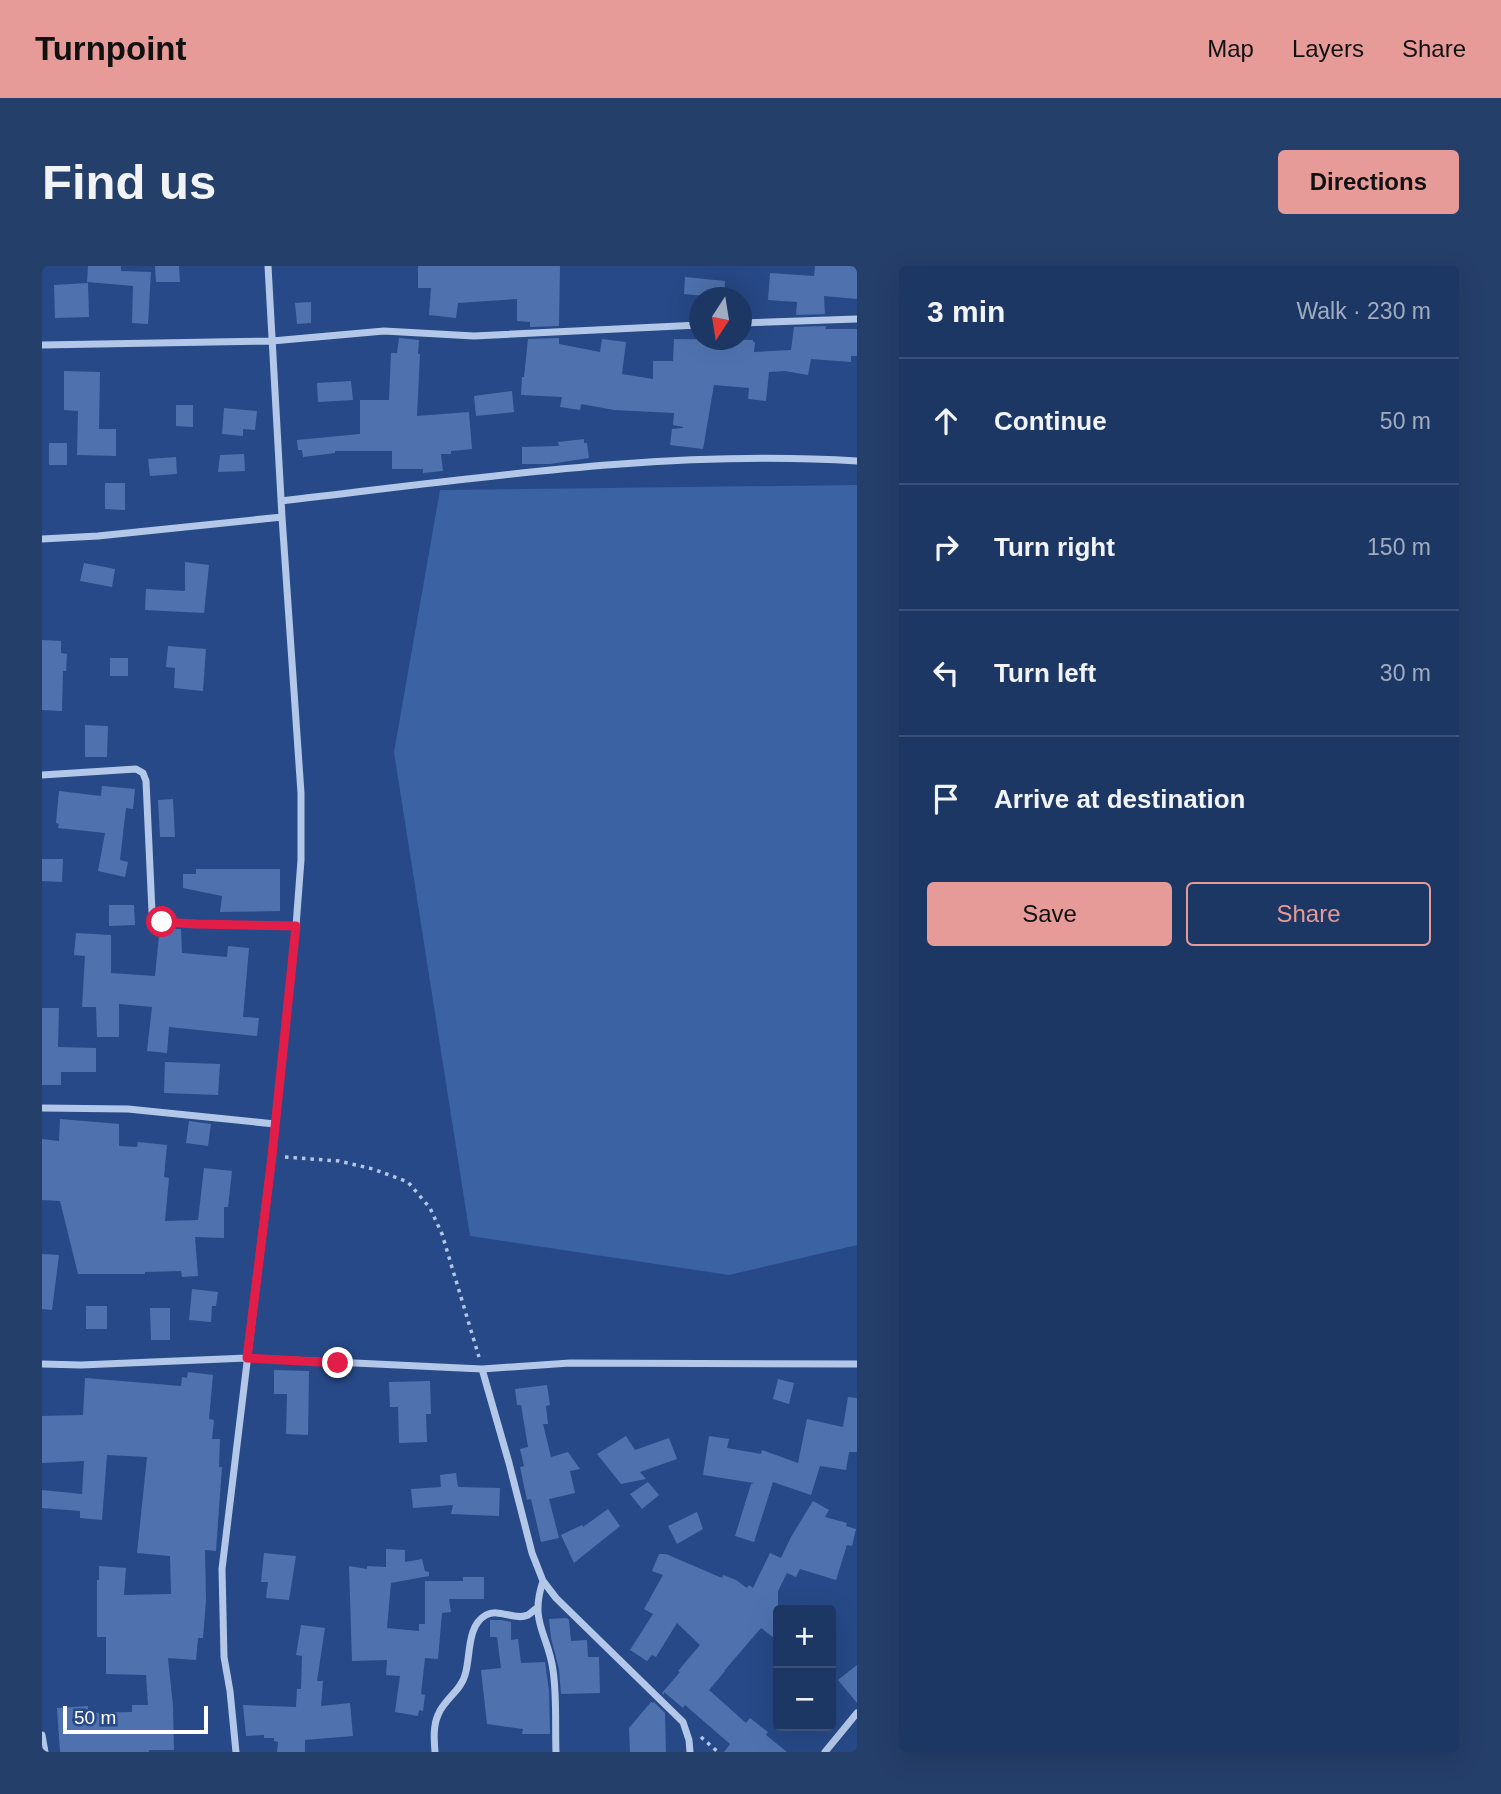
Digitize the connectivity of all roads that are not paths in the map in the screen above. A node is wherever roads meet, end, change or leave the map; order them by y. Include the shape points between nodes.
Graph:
1 (268, 266) edge
2 (857, 319) edge
3 (752, 323) edge
4 (689, 325) edge
5 (272, 341) junction
6 (42, 345) edge
7 (857, 461) edge
8 (281, 501) junction
9 (282, 517) junction
10 (42, 539) edge
11 (42, 775) edge
12 (296, 926) junction
13 (42, 1108) edge
14 (275, 1124) junction
15 (247, 1358) junction
16 (42, 1364) edge
17 (857, 1364) edge
18 (482, 1369) junction
19 (543, 1581) junction
20 (537, 1608) junction
21 (857, 1713) edge
22 (42, 1735) edge
23 (45, 1752) edge
24 (236, 1752) edge
25 (435, 1752) edge
26 (556, 1752) edge
27 (690, 1752) edge
28 (825, 1752) edge

1 - 5 street
2 - 3 street
4 - 5 street via 474,336 384,331
5 - 6 street
5 - 8 street
7 - 8 street via 682,459
8 - 9 street
9 - 10 street
9 - 12 street via 301,793
11 - 12 street via 136,769 143,774 156,918 171,923
12 - 14 street
13 - 14 street via 128,1110
14 - 15 street
15 - 16 street
15 - 18 street
15 - 24 street via 222,1569 224,1657
17 - 18 street via 569,1363
18 - 19 street
19 - 20 street
19 - 27 street via 683,1722
20 - 25 street via 527,1616 495,1613 479,1622 462,1684 438,1714
20 - 26 street via 554,1671
21 - 28 street
22 - 23 street

